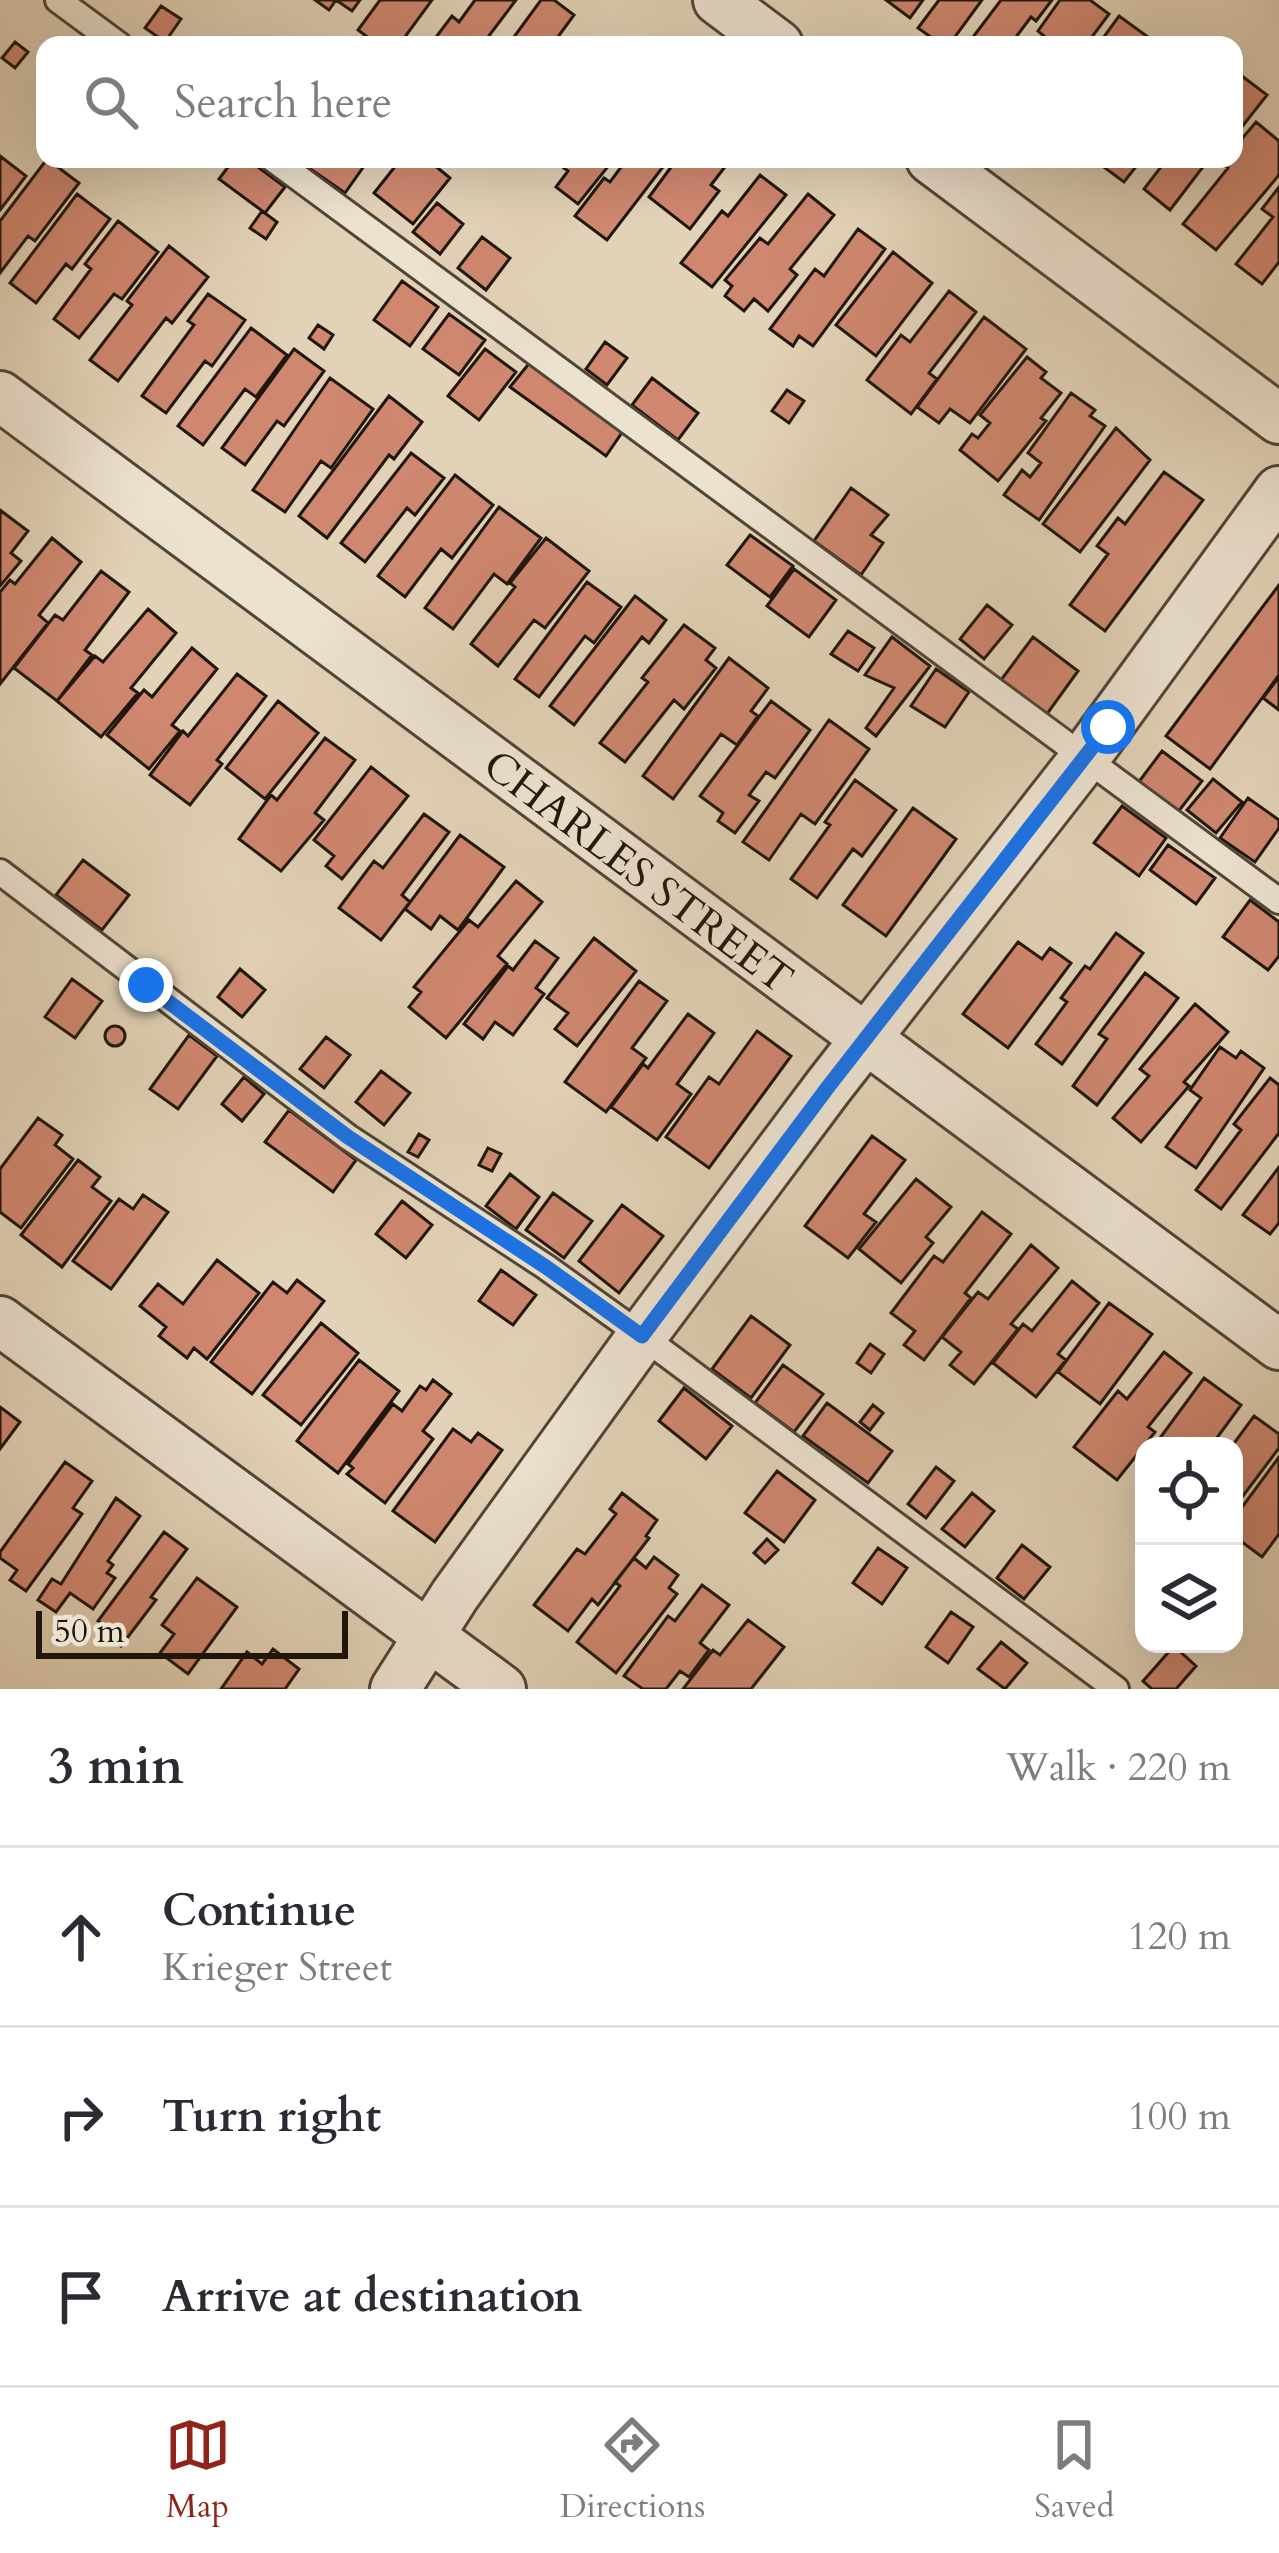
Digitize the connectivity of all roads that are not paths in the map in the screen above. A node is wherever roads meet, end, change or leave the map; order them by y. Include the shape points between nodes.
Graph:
1 (58, 0) edge
2 (718, 0) edge
3 (107, 36) edge
4 (766, 36) edge
5 (286, 168) edge
6 (943, 168) edge
7 (0, 396) edge
8 (1279, 419) edge
9 (1279, 491) edge
10 (1084, 759) junction
11 (0, 872) edge
12 (1279, 901) edge
13 (866, 1039) junction
14 (0, 1321) edge
15 (642, 1336) junction
16 (1279, 1345) edge
17 (431, 1637) junction
18 (395, 1689) edge
19 (501, 1689) edge
20 (1115, 1689) edge

1 - 3 lane
2 - 4 street
5 - 10 lane
6 - 8 street
7 - 13 street, CHARLES STREET
9 - 10 street
10 - 12 lane
10 - 13 street
11 - 15 lane via 348,1137
13 - 15 street
13 - 16 street, CHARLES STREET
14 - 17 street
15 - 17 street
15 - 20 lane
17 - 18 street
17 - 19 street

